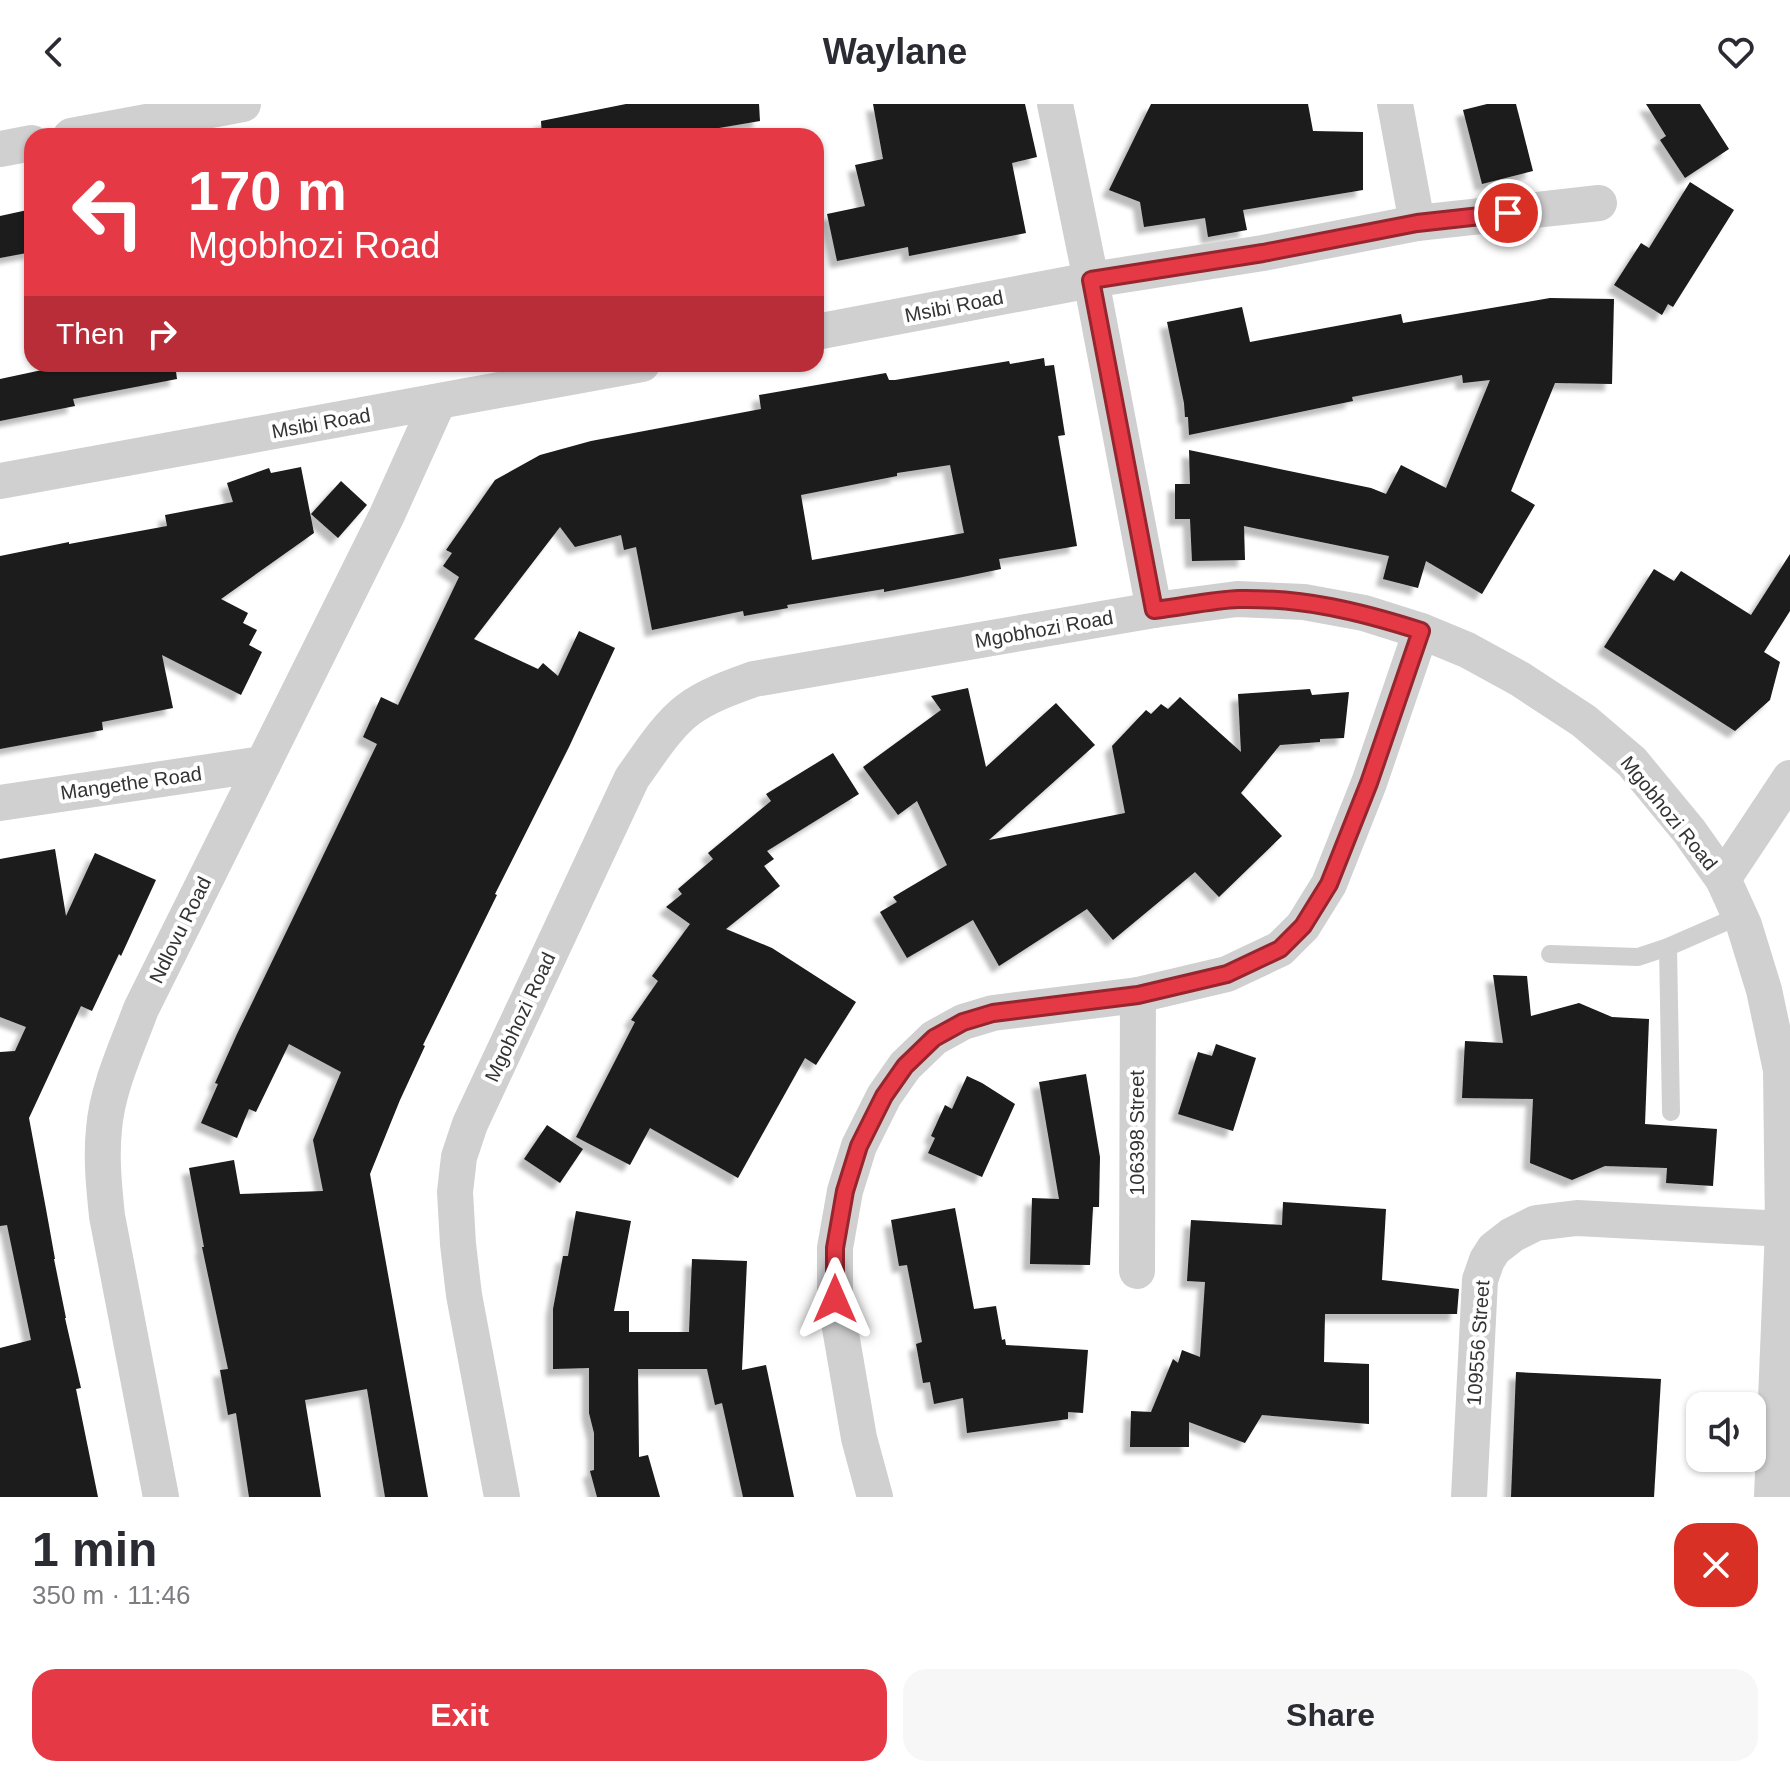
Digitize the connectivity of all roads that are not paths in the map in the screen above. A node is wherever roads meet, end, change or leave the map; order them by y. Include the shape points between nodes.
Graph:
1 (243, 104) edge
2 (1055, 104) edge
3 (1395, 104) edge
4 (114, 128) edge
5 (24, 144) edge
6 (0, 149) edge
7 (1599, 203) dead end
8 (1417, 223) junction
9 (1091, 280) junction
10 (824, 330) edge
11 (599, 372) edge
12 (438, 402) junction
13 (0, 481) edge
14 (1154, 610) junction
15 (1421, 631) junction
16 (263, 764) junction
17 (1790, 778) edge
18 (0, 803) edge
19 (1723, 879) junction
20 (1739, 916) junction
21 (1668, 947) junction
22 (1550, 954) dead end
23 (1138, 995) junction
24 (1671, 1112) dead end
25 (1783, 1229) junction
26 (1137, 1271) dead end
27 (161, 1497) edge
28 (502, 1497) edge
29 (875, 1497) edge
30 (1469, 1497) edge
31 (1772, 1497) edge

1 - 4 street
2 - 9 street
3 - 8 street
5 - 6 street
7 - 8 street, Msibi Road
8 - 9 street, Msibi Road
9 - 10 street, Msibi Road
9 - 14 street
11 - 12 street, Msibi Road
12 - 13 street, Msibi Road
12 - 16 street, Ndlovu Road
14 - 15 street, Mgobhozi Road via 1237,599 1304,602
14 - 28 street, Mgobhozi Road via 754,679 688,709 655,746 632,778 459,1157 455,1192 464,1295
15 - 19 street, Mgobhozi Road via 1520,679 1584,721 1632,762
15 - 23 street via 1329,884 1303,926 1280,949 1227,974
16 - 18 street, Mangethe Road
16 - 27 street, Ndlovu Road via 141,1009 104,1126 107,1216
17 - 19 street
19 - 20 street, Mgobhozi Road
20 - 21 lane
20 - 25 street, Mgobhozi Road via 1764,990 1781,1070
21 - 22 lane via 1638,957
21 - 24 lane
23 - 26 street, 106398 Street
23 - 29 street via 993,1013 963,1022 934,1038 884,1096 859,1146 835,1248 835,1299
25 - 30 street, 109556 Street via 1577,1218 1536,1223 1494,1249 1480,1280
25 - 31 street, Mgobhozi Road

